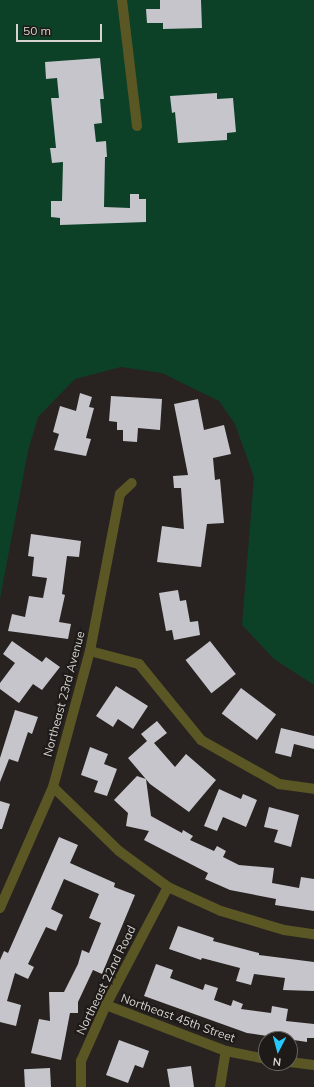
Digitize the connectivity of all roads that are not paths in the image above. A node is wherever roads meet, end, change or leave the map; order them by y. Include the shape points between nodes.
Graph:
1 (122, 0) edge
2 (138, 126) dead end
3 (132, 483) dead end
4 (90, 651) junction
5 (53, 787) junction
6 (314, 789) edge
7 (168, 888) junction
8 (0, 908) edge
9 (314, 934) edge
10 (106, 1005) junction
11 (226, 1051) junction
12 (258, 1057) edge
13 (298, 1063) edge
14 (314, 1065) edge
15 (81, 1087) edge
16 (220, 1087) edge

1 - 2 street
3 - 4 street, Northeast 23rd Avenue via 120,494
4 - 5 street, Northeast 23rd Avenue
4 - 6 street via 139,664 201,740 279,784
5 - 7 street via 118,851
5 - 8 street, Northeast 23rd Avenue
7 - 9 street via 221,911 284,930
7 - 10 street, Northeast 22nd Road
10 - 11 street, Northeast 45th Street
10 - 15 street, Northeast 22nd Road via 81,1061
11 - 12 street, Northeast 45th Street
11 - 16 street
13 - 14 street

